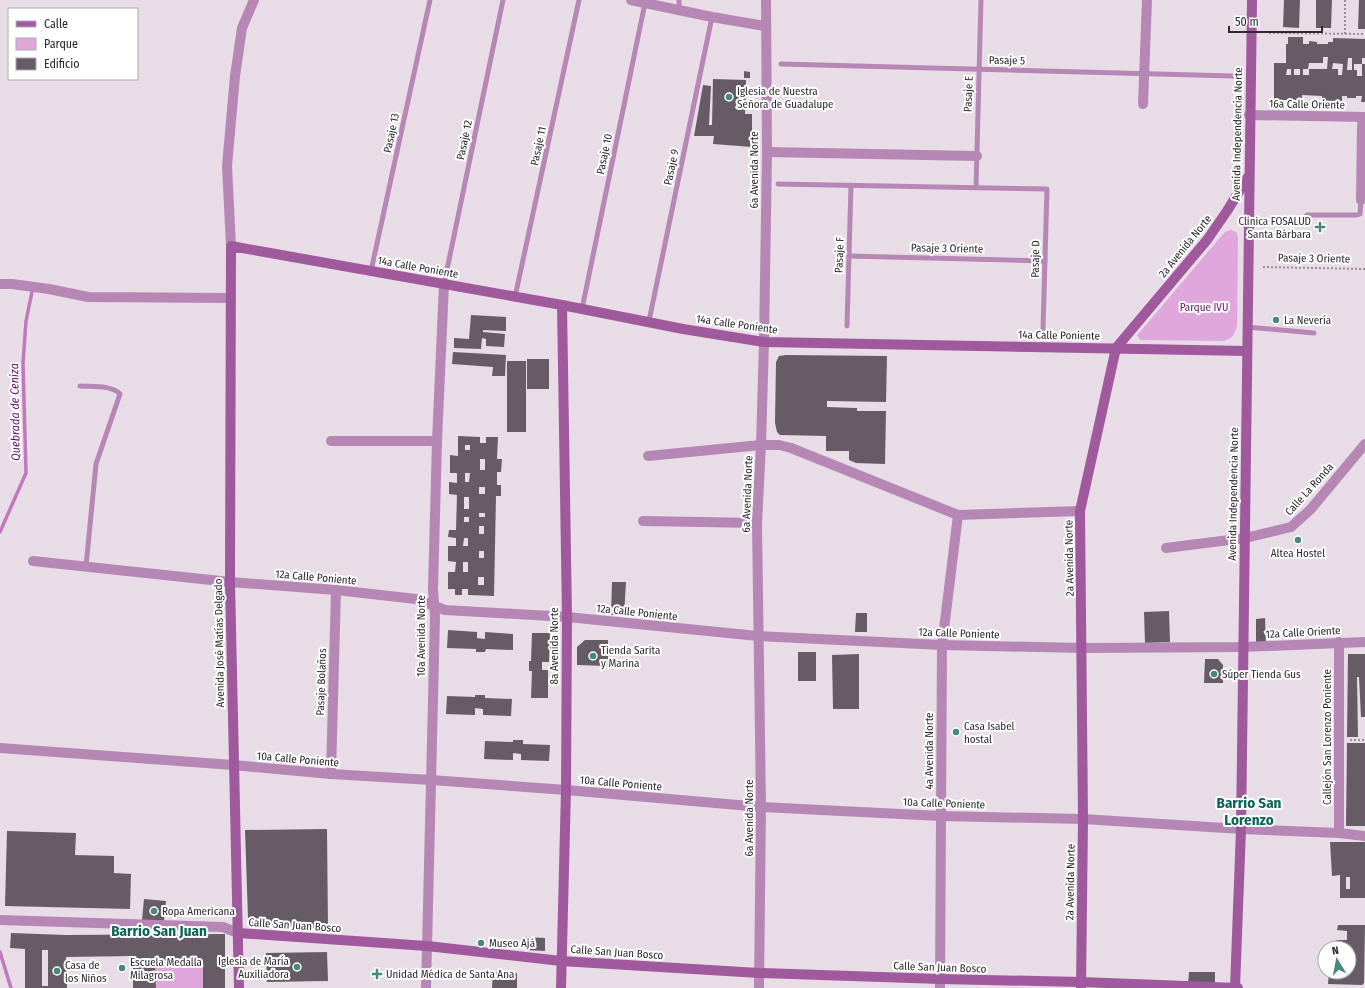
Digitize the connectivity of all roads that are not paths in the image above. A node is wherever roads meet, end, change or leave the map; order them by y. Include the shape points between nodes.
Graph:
1 (254, 0) edge
2 (430, 0) edge
3 (503, 0) edge
4 (579, 0) edge
5 (631, 0) edge
6 (766, 0) edge
7 (981, 0) edge
8 (1147, 0) edge
9 (1252, 0) edge
10 (645, 3) junction
11 (679, 5) edge
12 (712, 17) junction
13 (765, 26) junction
14 (781, 64) dead end
15 (979, 69) junction
16 (1144, 74) junction
17 (1233, 76) dead end
18 (1143, 104) dead end
19 (1250, 116) junction
20 (1364, 117) edge
21 (767, 152) junction
22 (976, 156) junction
23 (1248, 177) junction
24 (778, 184) dead end
25 (851, 185) junction
26 (976, 188) junction
27 (1361, 200) joint
28 (1307, 215) dead end
29 (231, 246) junction
30 (849, 256) junction
31 (1045, 261) junction
32 (371, 271) junction
33 (0, 284) edge
34 (444, 284) junction
35 (515, 297) junction
36 (231, 298) junction
37 (562, 305) junction
38 (582, 309) junction
39 (649, 322) junction
40 (847, 326) dead end
41 (1247, 327) junction
42 (1043, 330) dead end
43 (1314, 333) dead end
44 (764, 342) junction
45 (1116, 348) junction
46 (1247, 350) junction
47 (80, 386) dead end
48 (331, 441) dead end
49 (437, 441) junction
50 (1365, 444) edge
51 (761, 445) junction
52 (648, 456) dead end
53 (1080, 511) junction
54 (958, 515) junction
55 (643, 520) dead end
56 (756, 523) junction
57 (1245, 538) junction
58 (1166, 548) dead end
59 (32, 561) dead end
60 (86, 566) junction
61 (230, 582) junction
62 (336, 590) junction
63 (435, 607) junction
64 (567, 616) junction
65 (758, 636) junction
66 (1339, 642) junction
67 (1365, 642) edge
68 (942, 645) junction
69 (1243, 647) junction
70 (1082, 648) junction
71 (0, 748) edge
72 (233, 765) junction
73 (331, 774) junction
74 (431, 780) junction
75 (566, 790) junction
76 (761, 807) junction
77 (940, 816) junction
78 (1083, 819) junction
79 (1241, 829) junction
80 (1339, 833) junction
81 (1365, 836) edge
82 (0, 920) edge
83 (238, 933) junction
84 (427, 946) junction
85 (560, 960) junction
86 (759, 973) junction
87 (940, 983) edge
88 (1081, 985) edge
89 (239, 988) edge
90 (426, 988) edge
91 (561, 988) edge
92 (759, 988) edge
93 (1236, 988) edge

1 - 29 street via 242,28 226,166
2 - 32 lane, Pasaje 13
3 - 34 lane, Pasaje 12
4 - 35 lane, Pasaje 11
5 - 10 street
6 - 13 street, 6a Avenida Norte
7 - 15 lane, Pasaje E
8 - 16 street
9 - 19 street, Avenida Independencia Norte
10 - 11 street
10 - 38 lane, Pasaje 10
11 - 12 street
12 - 13 street
12 - 39 lane, Pasaje 9
13 - 21 street, 6a Avenida Norte
14 - 15 lane, Pasaje 5
15 - 16 lane, Pasaje 5
15 - 22 lane, Pasaje E
16 - 17 lane, Pasaje 5
16 - 18 street
19 - 20 street, 16a Calle Oriente
19 - 23 street, Avenida Independencia Norte
20 - 27 street
21 - 22 street
21 - 44 street, 6a Avenida Norte
22 - 26 lane, Pasaje E
23 - 41 street, Avenida Independencia Norte
23 - 45 street, 2a Avenida Norte via 1207,240
24 - 25 lane
25 - 26 lane
25 - 30 lane, Pasaje F
26 - 31 lane, Pasaje D via 1047,189
27 - 28 lane via 1360,214 1357,215
29 - 32 street, 14a Calle Poniente
29 - 36 street, Avenida José Matías Delgado
30 - 31 lane, Pasaje 3 Oriente
30 - 40 lane, Pasaje F
31 - 42 lane, Pasaje D
32 - 34 street, 14a Calle Poniente
33 - 36 street via 49,289 88,297
34 - 35 street, 14a Calle Poniente
34 - 49 street, 10a Avenida Norte
35 - 37 street, 14a Calle Poniente
36 - 61 street, Avenida José Matías Delgado
37 - 38 street, 14a Calle Poniente
37 - 64 street, 8a Avenida Norte
38 - 39 street, 14a Calle Poniente
39 - 44 street, 14a Calle Poniente
41 - 43 lane
41 - 46 street, Avenida Independencia Norte
44 - 45 street, 14a Calle Poniente
44 - 51 street, 6a Avenida Norte
45 - 46 street, 14a Calle Poniente
45 - 53 street, 2a Avenida Norte
46 - 57 street, Avenida Independencia Norte
47 - 60 lane via 111,389 120,394 96,464
48 - 49 street
49 - 63 street, 10a Avenida Norte via 433,589
50 - 57 street, Calle La Ronda via 1311,509 1291,527
51 - 52 street
51 - 54 street via 791,448
51 - 56 street, 6a Avenida Norte
53 - 54 street
53 - 70 street, 2a Avenida Norte
54 - 68 street, 4a Avenida Norte
55 - 56 street
56 - 65 street, 6a Avenida Norte
57 - 58 street, Calle La Ronda
57 - 69 street, Avenida Independencia Norte
59 - 60 street, 12a Calle Poniente
60 - 61 street, 12a Calle Poniente
61 - 62 street, 12a Calle Poniente
61 - 72 street, Avenida José Matías Delgado
62 - 63 street, 12a Calle Poniente via 416,599
62 - 73 street, Pasaje Bolaños
63 - 64 street, 12a Calle Poniente via 445,610
63 - 74 street, 10a Avenida Norte
64 - 65 street, 12a Calle Poniente
64 - 75 street, 8a Avenida Norte
65 - 68 street, 12a Calle Poniente
65 - 76 street, 6a Avenida Norte
66 - 67 street, 12a Calle Oriente
66 - 69 street, 12a Calle Oriente
66 - 80 street, Callejón San Lorenzo Poniente
68 - 70 street, 12a Calle Poniente
68 - 77 street, 4a Avenida Norte
69 - 70 street, 12a Calle Poniente
69 - 79 street, Avenida Independencia Norte
70 - 78 street, 2a Avenida Norte
71 - 72 street, 10a Calle Poniente
72 - 73 street, 10a Calle Poniente
72 - 83 street, Avenida José Matías Delgado
73 - 74 street, 10a Calle Poniente
74 - 75 street, 10a Calle Poniente
74 - 84 street, 10a Avenida Norte
75 - 76 street, 10a Calle Poniente
75 - 85 street, 8a Avenida Norte
76 - 77 street, 10a Calle Poniente
76 - 86 street, 6a Avenida Norte
77 - 78 street, 10a Calle Poniente
77 - 87 street, 4a Avenida Norte
78 - 79 street, 10a Calle Poniente
78 - 88 street, 2a Avenida Norte
79 - 80 street, 10a Calle Poniente
79 - 93 street, Avenida Independencia Norte
80 - 81 street, 10a Calle Poniente
82 - 83 street, Calle San Juan Bosco via 223,927
83 - 84 street, Calle San Juan Bosco
83 - 89 street, Avenida José Matías Delgado
84 - 85 street, Calle San Juan Bosco
84 - 90 street, 10a Avenida Norte
85 - 86 street, Calle San Juan Bosco
85 - 91 street, 8a Avenida Norte
86 - 87 street, Calle San Juan Bosco
86 - 92 street, 6a Avenida Norte
87 - 88 street, Calle San Juan Bosco
88 - 93 street, Calle San Juan Bosco

